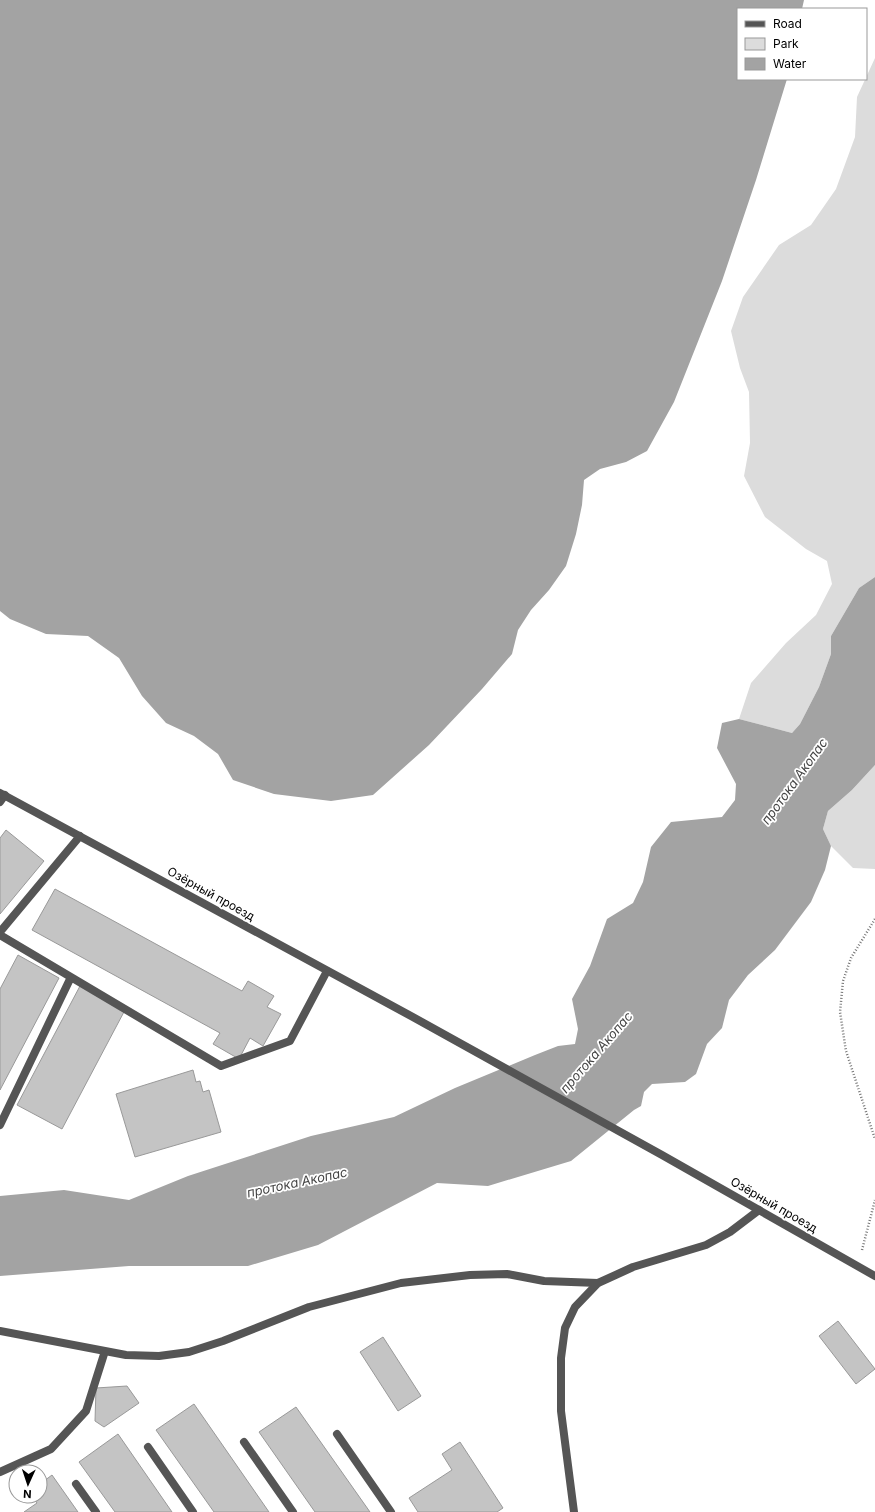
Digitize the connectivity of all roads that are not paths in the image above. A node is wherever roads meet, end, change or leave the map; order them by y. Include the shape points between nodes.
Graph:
1 (2, 797) edge
2 (80, 836) junction
3 (0, 932) edge
4 (0, 935) edge
5 (327, 970) junction
6 (71, 977) junction
7 (0, 1125) edge
8 (759, 1210) junction
9 (875, 1276) edge
10 (598, 1283) junction
11 (0, 1331) edge
12 (105, 1352) junction
13 (337, 1434) dead end
14 (244, 1442) dead end
15 (148, 1447) dead end
16 (0, 1472) edge
17 (76, 1484) dead end
18 (96, 1512) edge
19 (193, 1512) edge
20 (293, 1512) edge
21 (391, 1512) edge
22 (574, 1512) edge

1 - 2 street, Озёрный проезд
2 - 3 street
2 - 5 street, Озёрный проезд
4 - 6 street
5 - 6 street via 290,1041 221,1066
5 - 8 street, Озёрный проезд
6 - 7 street
8 - 9 street, Озёрный проезд
8 - 10 street via 730,1232 706,1245 633,1267
10 - 12 street via 544,1281 507,1274 470,1275 401,1283 309,1307 189,1352 159,1356
10 - 22 street via 575,1306 566,1328 561,1358 561,1411
11 - 12 street
12 - 16 street via 86,1411 51,1449
13 - 21 street
14 - 20 street
15 - 19 street
17 - 18 street

